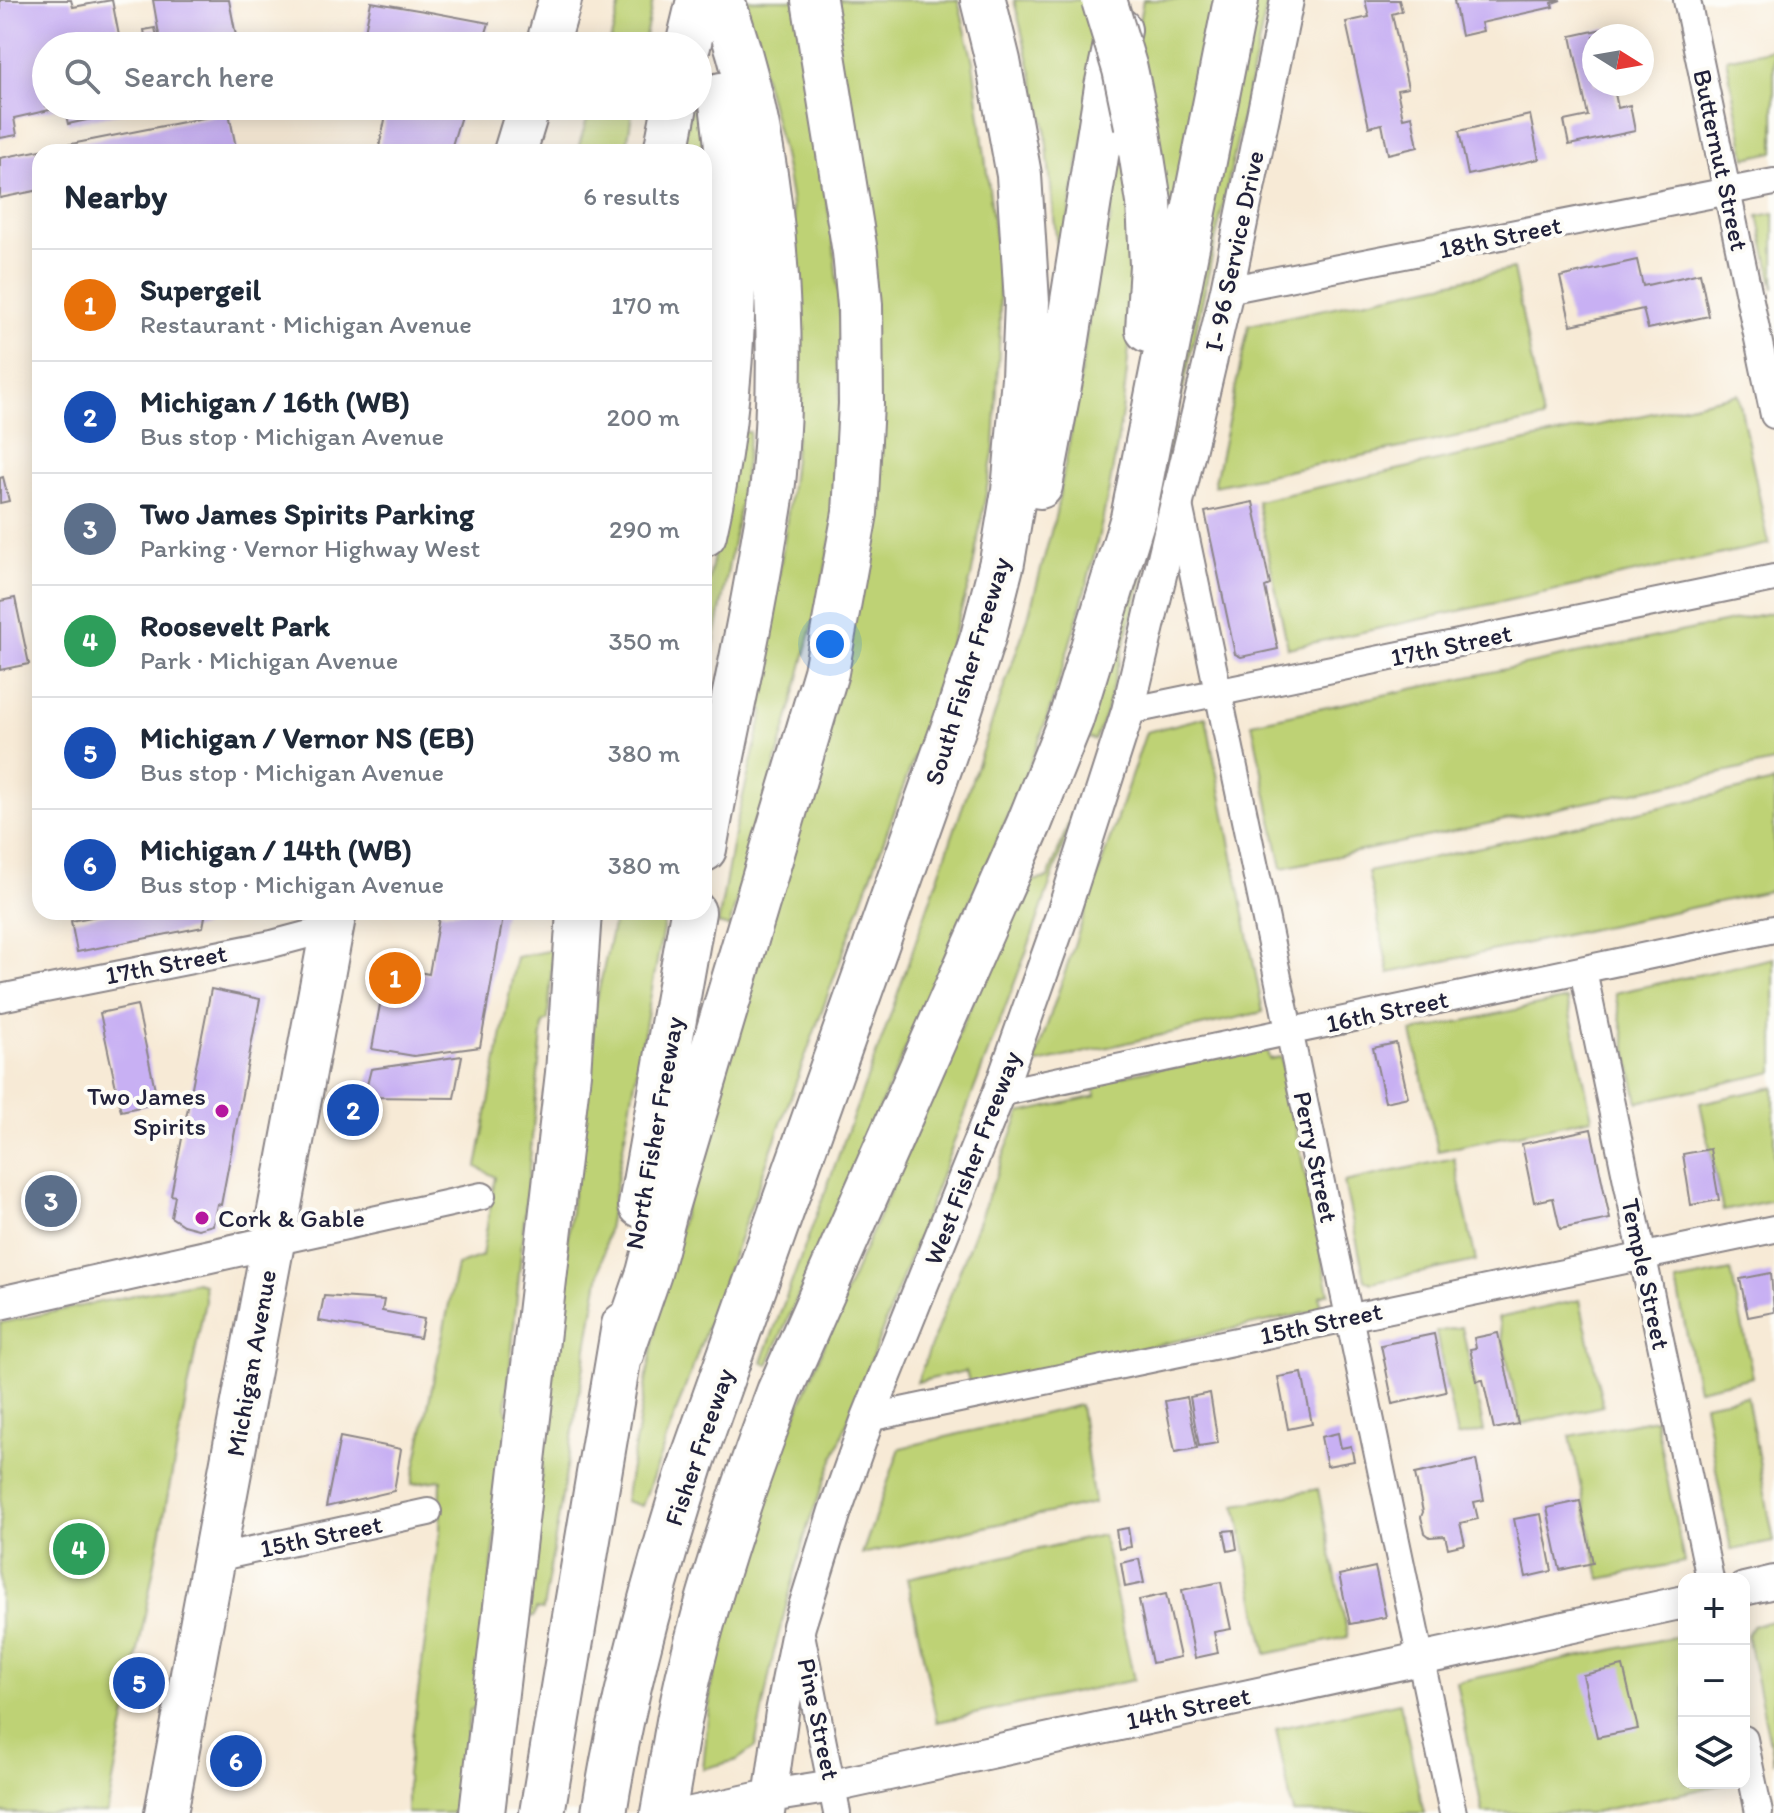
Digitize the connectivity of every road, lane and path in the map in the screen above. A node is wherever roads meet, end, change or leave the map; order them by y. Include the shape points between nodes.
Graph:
1 (560, 0) edge
2 (700, 0) edge
3 (722, 0) edge
4 (814, 0) edge
5 (983, 0) edge
6 (1104, 0) edge
7 (1126, 0) edge
8 (1236, 0) edge
9 (1287, 0) edge
10 (1687, 0) edge
11 (551, 32) edge
12 (692, 32) edge
13 (708, 32) edge
14 (712, 51) edge
15 (525, 120) edge
16 (517, 144) edge
17 (1774, 182) edge
18 (1726, 191) junction
19 (1227, 290) junction
20 (1774, 415) edge
21 (712, 492) edge
22 (1179, 501) junction
23 (1774, 578) edge
24 (1110, 589) junction
25 (1218, 693) junction
26 (1128, 711) junction
27 (712, 810) edge
28 (334, 920) edge
29 (578, 920) edge
30 (604, 920) edge
31 (692, 920) edge
32 (1774, 929) edge
33 (1583, 970) junction
34 (0, 998) edge
35 (1289, 1032) junction
36 (568, 1073) junction
37 (826, 1090) junction
38 (999, 1093) junction
39 (482, 1196) dead end
40 (1774, 1229) edge
41 (273, 1242) junction
42 (1642, 1254) junction
43 (0, 1303) edge
44 (1349, 1317) junction
45 (621, 1354) junction
46 (868, 1418) junction
47 (428, 1512) dead end
48 (215, 1558) junction
49 (1709, 1573) edge
50 (1774, 1582) edge
51 (1750, 1588) edge
52 (1678, 1603) edge
53 (799, 1626) junction
54 (1421, 1658) junction
55 (1750, 1769) edge
56 (835, 1800) edge
57 (769, 1805) edge
58 (701, 1811) edge
59 (166, 1813) edge
60 (482, 1813) edge
61 (542, 1813) edge
62 (604, 1813) edge
63 (663, 1813) edge
64 (1453, 1813) edge
65 (1759, 1813) edge

1 - 11 main road
2 - 12 highway
2 - 13 highway
3 - 27 highway via 750,100 766,188 780,354 774,474
4 - 45 highway via 860,305 855,513 826,672
5 - 37 highway, South Fisher Freeway via 1019,175 1027,302 1014,491 983,637
6 - 24 highway, bridge via 1137,126 1152,265 1144,379
7 - 37 highway via 1044,469 1006,623 881,978
8 - 24 highway via 1133,518
9 - 19 street, I- 96 Service Drive
10 - 18 street, Butternut Street
14 - 21 highway via 734,229 728,384
15 - 16 main road
17 - 18 street, 18th Street
18 - 19 street, 18th Street
18 - 20 street, Butternut Street
19 - 22 street, I- 96 Service Drive
22 - 25 street, Perry Street
22 - 26 street, West Fisher Freeway
23 - 25 street, 17th Street
24 - 63 highway via 1071,719 1029,824 763,1433 707,1607 680,1714
25 - 26 street, 17th Street
25 - 35 street, Perry Street
26 - 38 street, West Fisher Freeway
28 - 34 street, 17th Street via 272,944
28 - 41 main road, Michigan Avenue
29 - 36 highway
30 - 36 highway
31 - 45 highway, North Fisher Freeway via 630,1270
32 - 33 street, 16th Street
33 - 35 street, 16th Street
33 - 42 street, Temple Street
35 - 38 street, 16th Street
35 - 44 street, Perry Street
36 - 60 highway
37 - 62 highway, Fisher Freeway via 661,1555 633,1660
38 - 46 street, West Fisher Freeway
39 - 41 street
40 - 42 street, 15th Street
41 - 43 street
41 - 48 main road, Michigan Avenue
42 - 44 street, 15th Street
42 - 49 street, Temple Street
44 - 46 street, 15th Street
44 - 54 street, Perry Street
45 - 61 highway
46 - 53 street, West Fisher Freeway
47 - 48 street, 15th Street
48 - 59 main road, Michigan Avenue
50 - 51 street
52 - 54 street, 14th Street
53 - 56 street, Pine Street
53 - 57 street, West Fisher Freeway
54 - 56 street, 14th Street
54 - 64 street, Perry Street
55 - 65 street
56 - 57 street, 14th Street
57 - 58 street, 14th Street

